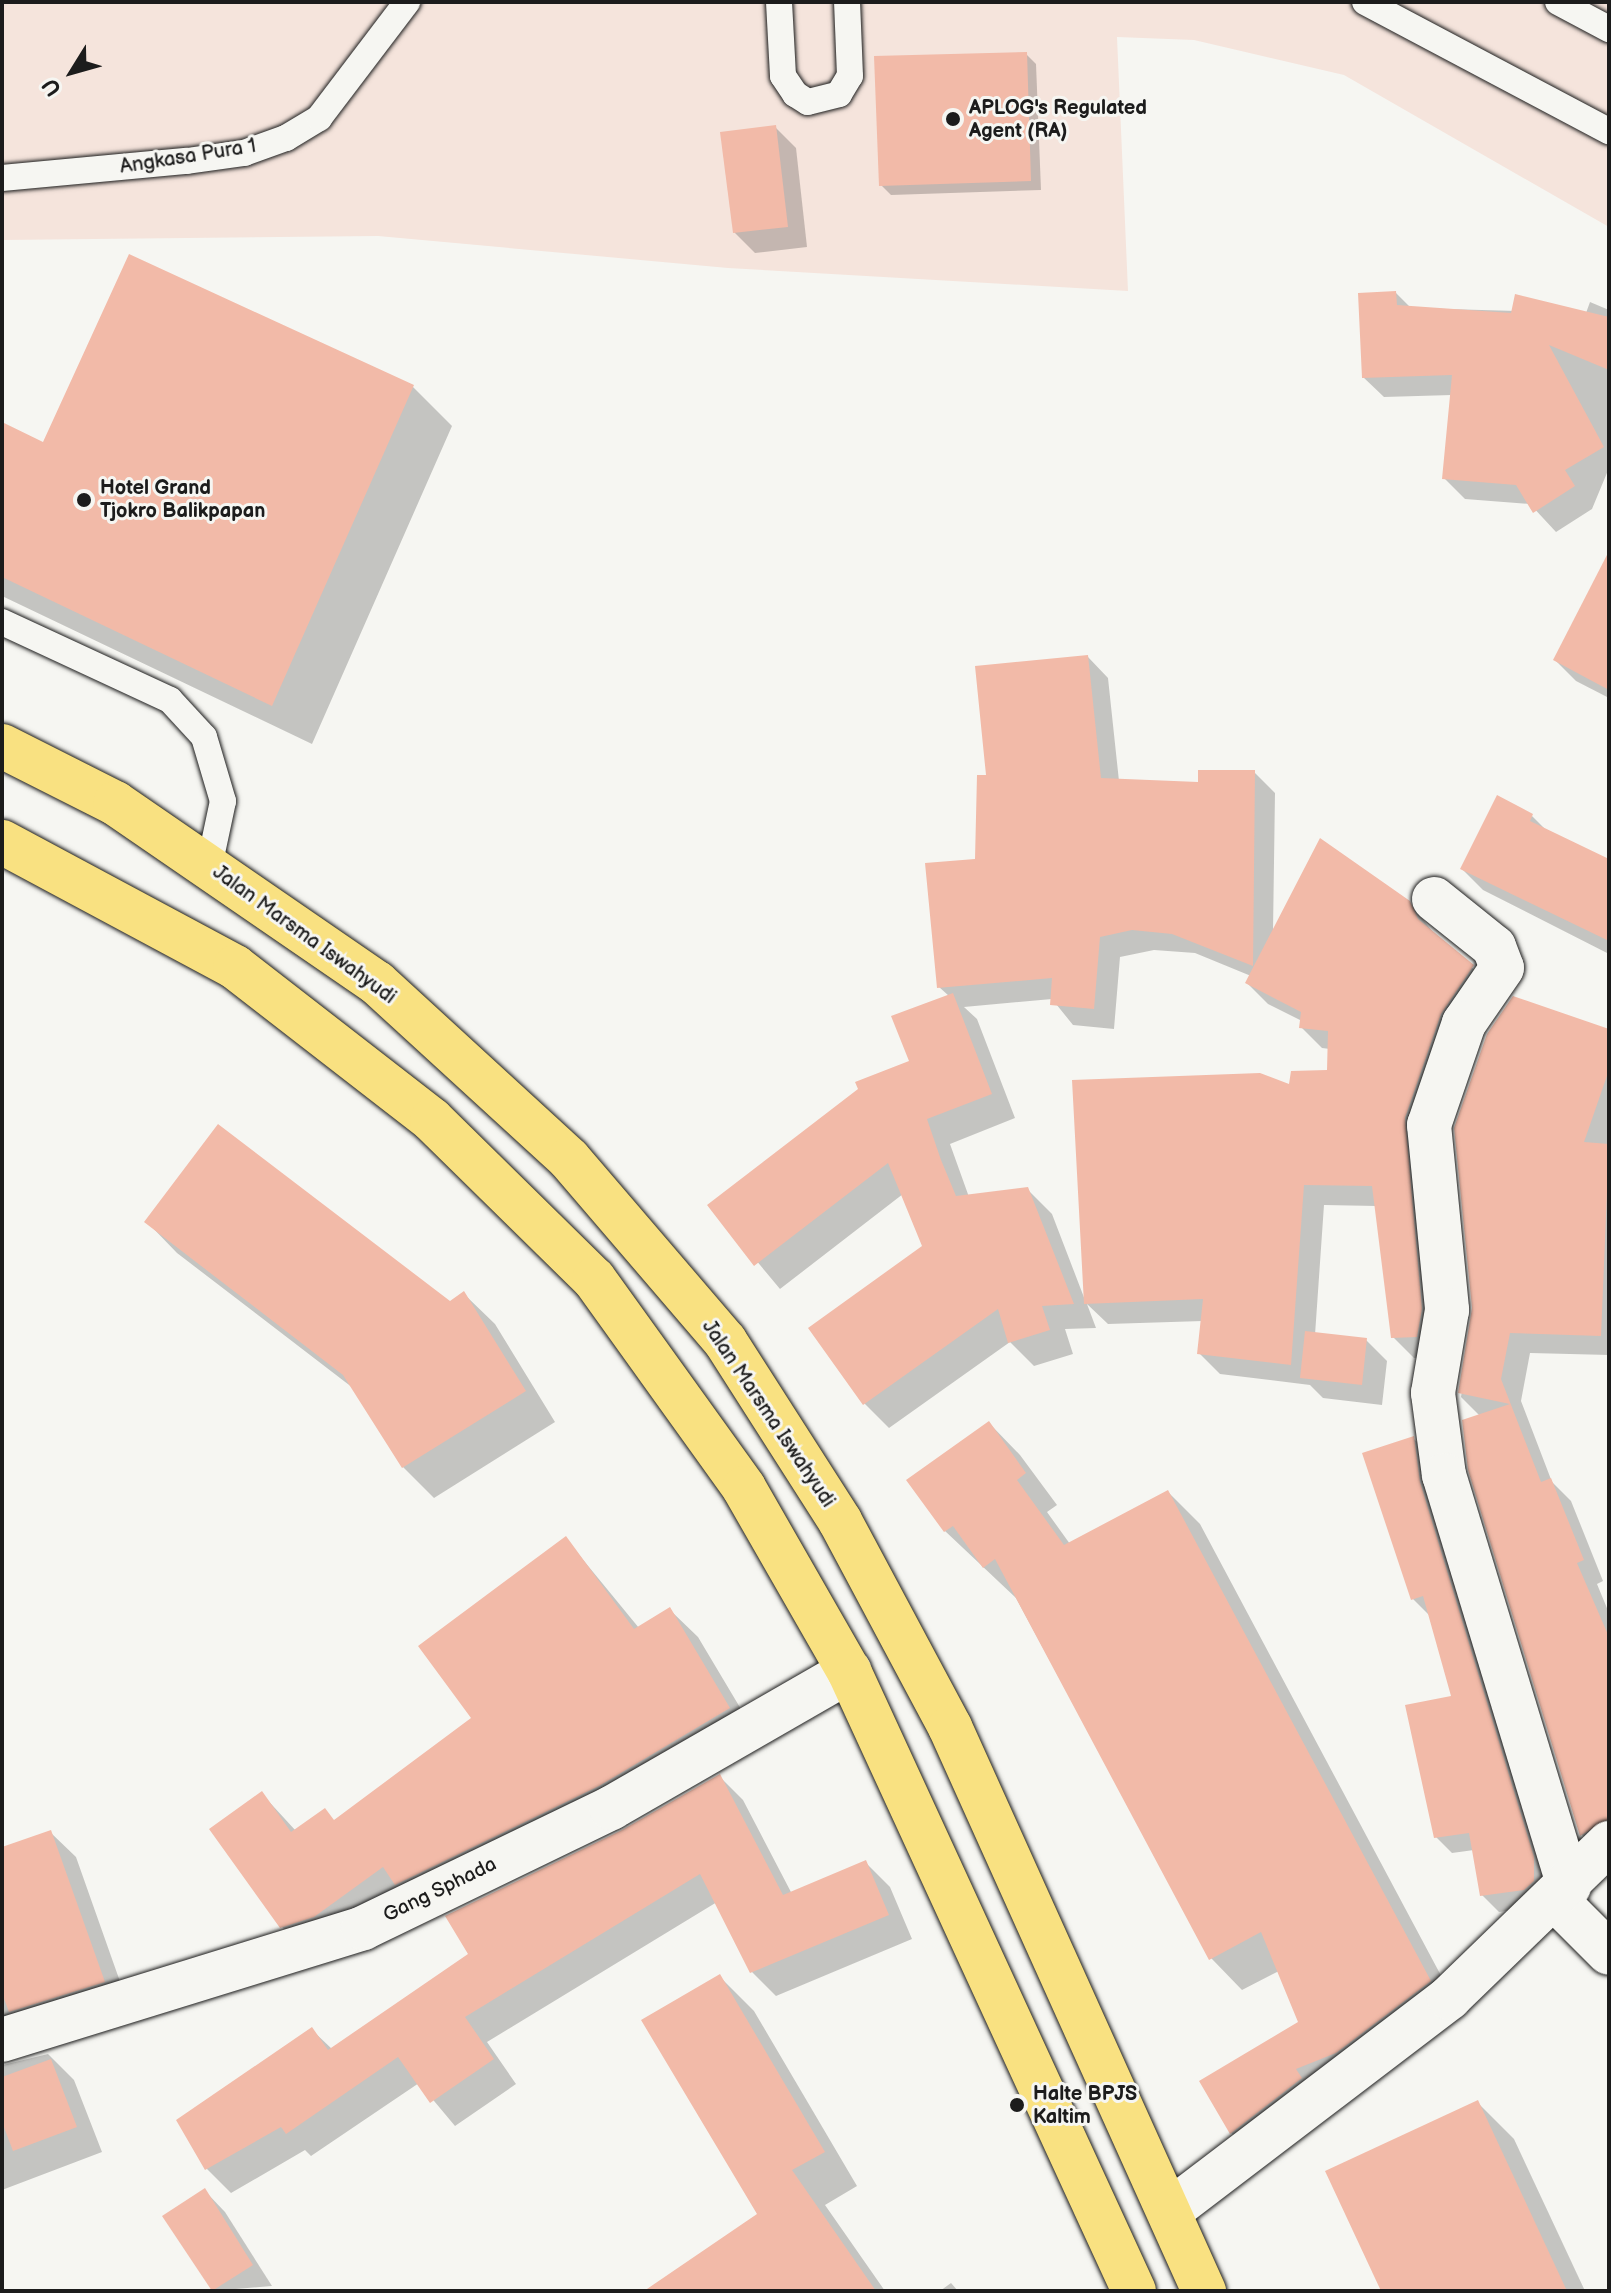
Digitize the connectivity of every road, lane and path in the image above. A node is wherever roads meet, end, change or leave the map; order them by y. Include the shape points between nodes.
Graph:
1 (407, 2) edge
2 (779, 2) edge
3 (847, 2) edge
4 (1365, 2) edge
5 (1558, 2) edge
6 (1609, 29) edge
7 (1609, 131) edge
8 (2, 178) edge
9 (2, 622) edge
10 (2, 746) edge
11 (2, 842) edge
12 (209, 867) junction
13 (1434, 899) dead end
14 (849, 1671) junction
15 (1609, 1843) edge
16 (1562, 1893) junction
17 (1609, 1953) edge
18 (2, 2040) edge
19 (1171, 2210) junction
20 (1134, 2291) edge
21 (1204, 2291) edge

1 - 8 lane, Angkasa Pura 1 via 319,118 286,138 244,153
2 - 3 lane via 783,76 808,102 839,94 850,76
4 - 7 lane
5 - 6 lane
9 - 12 lane via 170,700 204,737 223,801
10 - 12 highway, Jalan Marsma Iswahyudi via 115,803
11 - 14 highway via 235,967 432,1120 594,1279 744,1488
12 - 19 highway, Jalan Marsma Iswahyudi via 388,993 569,1159 725,1341 840,1521 950,1727
13 - 16 street via 1494,947 1502,968 1464,1023 1429,1125 1447,1310 1433,1393 1444,1475
14 - 18 street, Gang Sphada via 611,1808 363,1928
14 - 20 highway
15 - 16 street
16 - 17 street
16 - 19 street via 1449,1998
19 - 21 highway, Jalan Marsma Iswahyudi

